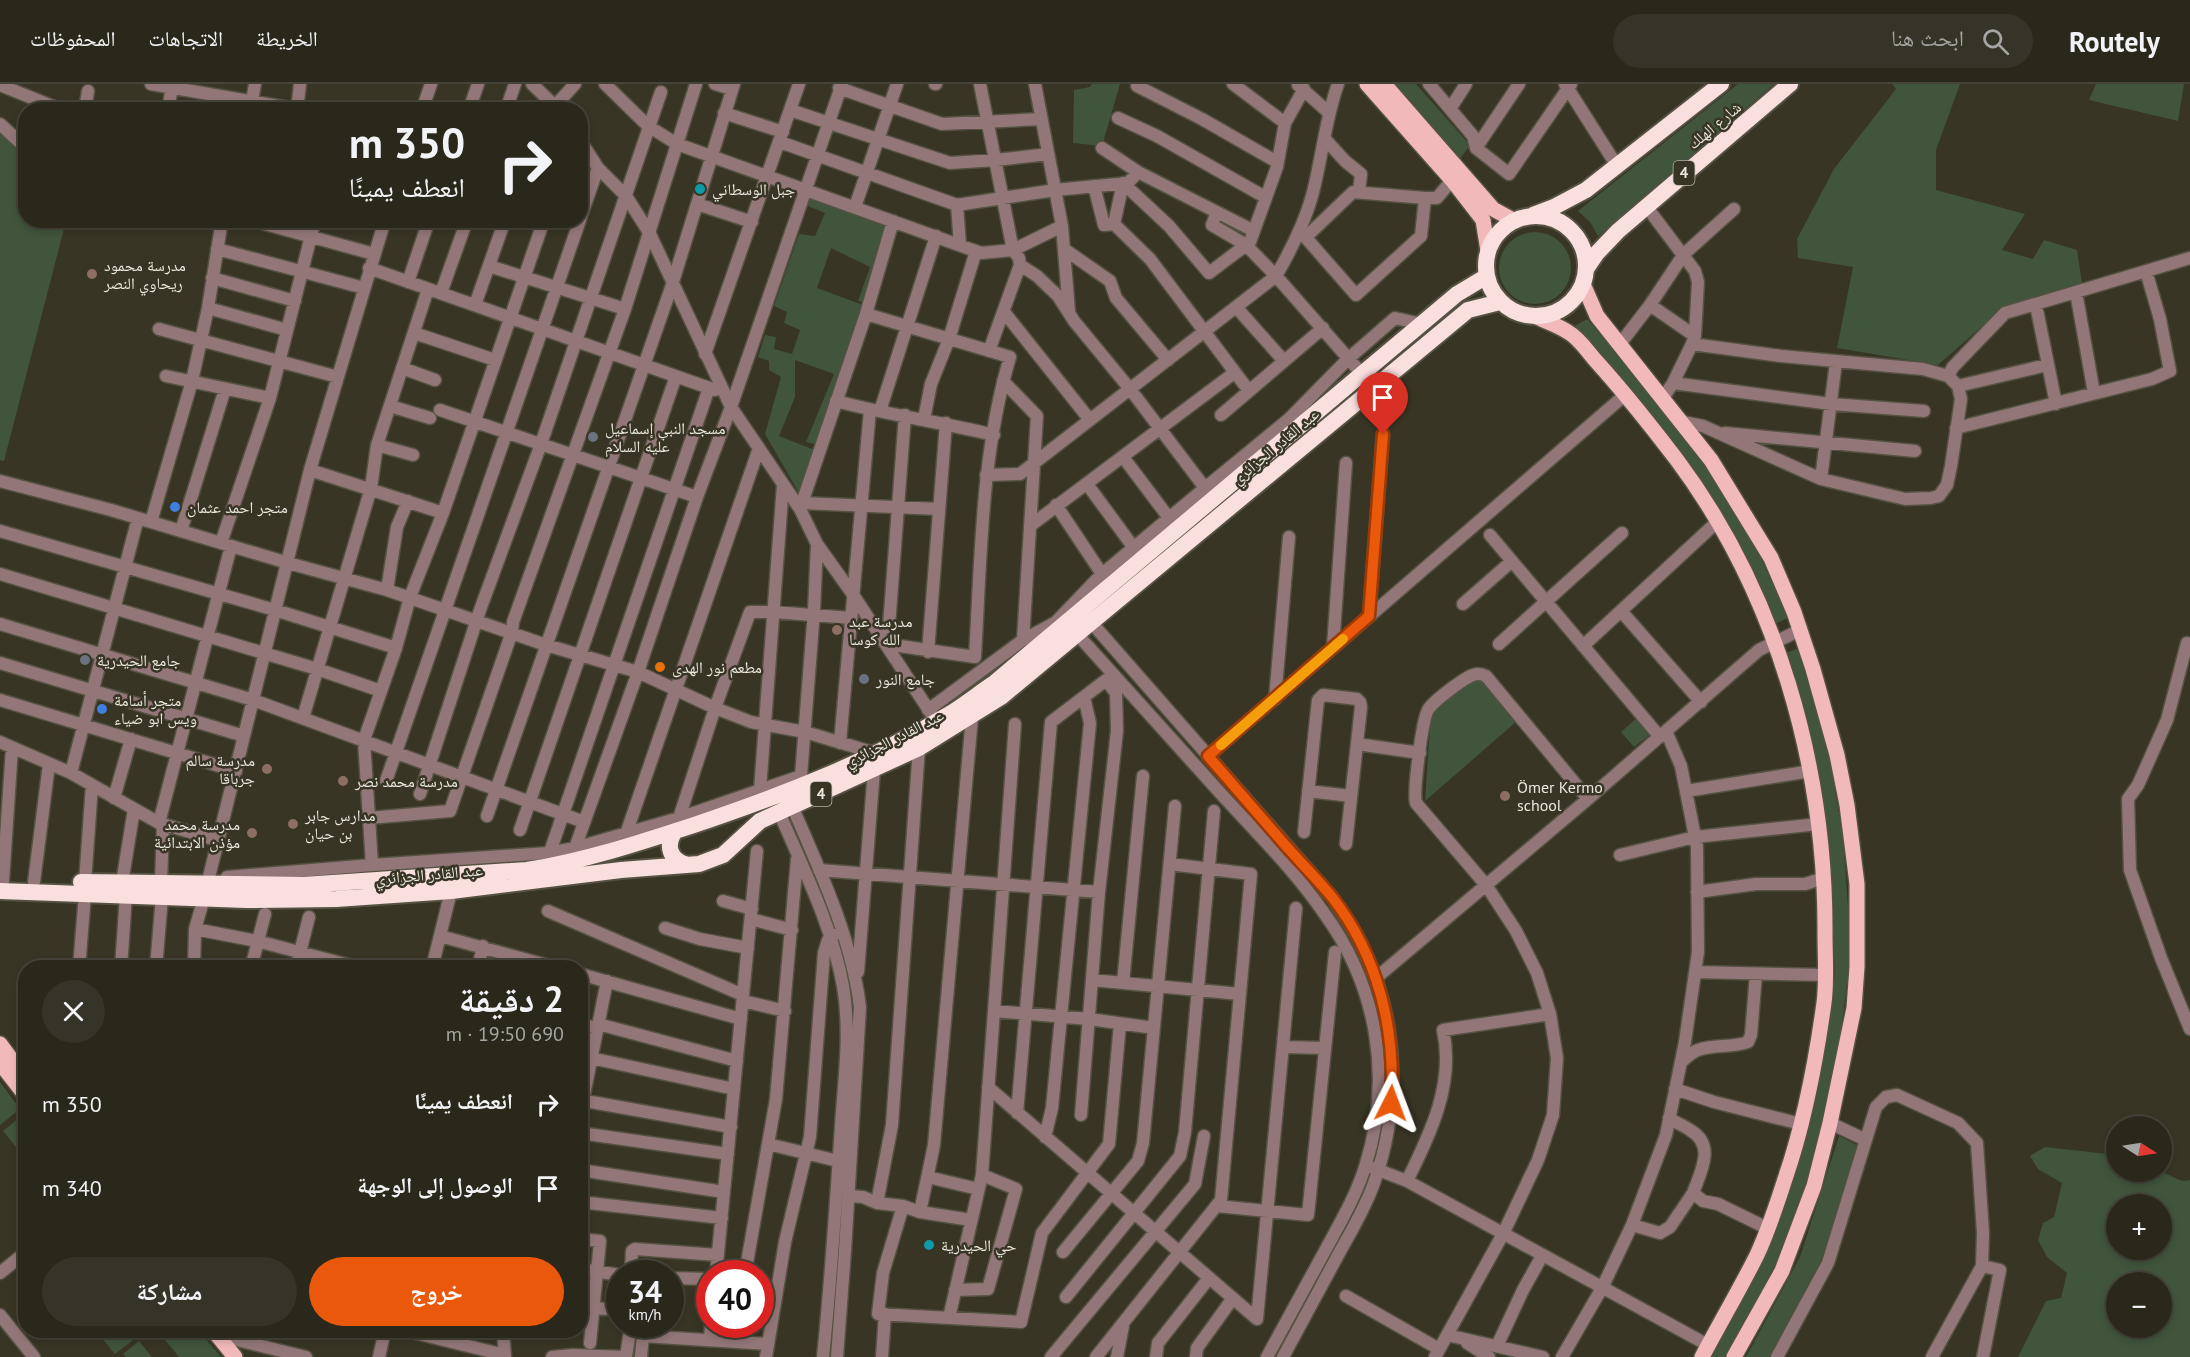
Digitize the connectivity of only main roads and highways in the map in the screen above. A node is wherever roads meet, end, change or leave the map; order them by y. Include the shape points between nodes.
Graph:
1 (1367, 84) edge
2 (1384, 84) edge
3 (1721, 84) edge
4 (1790, 84) edge
5 (1521, 219) junction
6 (1488, 252) junction
7 (1487, 276) junction
8 (1585, 277) junction
9 (1500, 302) junction
10 (1537, 317) junction
11 (874, 762) junction
12 (721, 816) junction
13 (677, 825) junction
14 (734, 847) junction
15 (687, 865) junction
16 (1, 884) edge
17 (207, 887) junction
18 (85, 888) junction
19 (0, 1044) edge
20 (1, 1066) edge
21 (18, 1068) edge
22 (18, 1086) edge
23 (220, 1338) edge
24 (231, 1338) edge
25 (1705, 1351) edge
26 (235, 1357) edge
27 (247, 1357) edge
28 (1734, 1357) edge

1 - 6 main road via 1483,220
2 - 5 main road via 1493,209
3 - 5 highway, شارع الهلك via 1586,190
4 - 8 highway, شارع الهلك / 4 via 1618,231 1597,253
5 - 6 highway via 1504,228
5 - 8 highway via 1543,216 1570,229 1585,254
6 - 7 highway
7 - 9 highway
7 - 11 highway, عبد القادر الجزائري / 4 via 1457,294 993,684 932,716
8 - 10 highway via 1576,297 1565,308
8 - 28 main road via 1597,316 1711,460 1771,558 1800,630 1837,754 1847,805 1857,884 1854,1008 1814,1186 1782,1271
9 - 10 highway via 1514,312
9 - 11 highway, عبد القادر الجزائري / 4 via 1468,310 1001,697 919,748
10 - 25 main road via 1571,333 1626,394 1689,476 1717,522 1745,573 1774,641 1796,708 1819,824 1824,878 1824,1001 1801,1124 1758,1253
11 - 12 highway, عبد القادر الجزائري / 4
11 - 14 highway, عبد القادر الجزائري / 4 via 760,820
12 - 13 highway, عبد القادر الجزائري / 4
12 - 14 highway via 735,829
13 - 15 highway via 670,852
13 - 17 highway, عبد القادر الجزائري / 4 via 611,852 527,870 303,885
14 - 15 highway, عبد القادر الجزائري / 4 via 712,861
15 - 17 highway, عبد القادر الجزائري / 4 via 452,891 336,899 246,900
16 - 18 highway, عبد القادر الجزائري / 4
16 - 18 highway, عبد القادر الجزائري / 4 via 34,882
17 - 18 highway, عبد القادر الجزائري / 4
19 - 21 main road
20 - 22 main road
23 - 26 main road
24 - 27 main road

